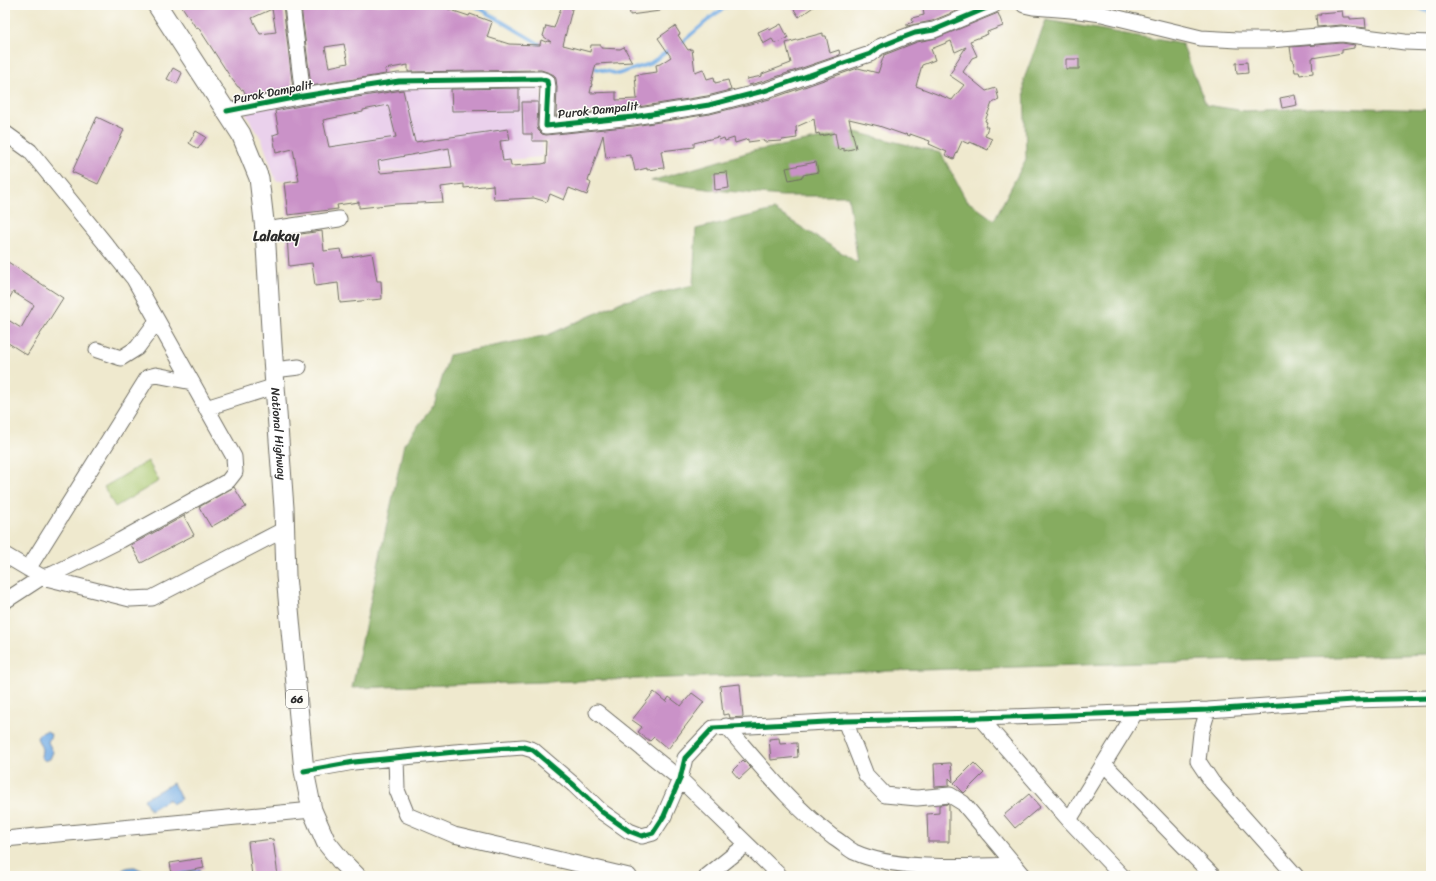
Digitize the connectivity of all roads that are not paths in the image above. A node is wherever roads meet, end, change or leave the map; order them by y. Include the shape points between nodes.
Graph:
1 (157, 5) edge
2 (292, 5) edge
3 (994, 5) edge
4 (1024, 5) edge
5 (1431, 43) edge
6 (303, 96) junction
7 (227, 111) junction
8 (5, 133) edge
9 (339, 219) dead end
10 (265, 230) junction
11 (157, 321) junction
12 (98, 350) dead end
13 (299, 367) dead end
14 (275, 378) junction
15 (192, 382) junction
16 (206, 408) junction
17 (285, 529) junction
18 (5, 555) edge
19 (28, 569) junction
20 (42, 577) junction
21 (5, 601) edge
22 (1431, 698) edge
23 (1208, 710) junction
24 (597, 712) dead end
25 (1135, 713) junction
26 (980, 718) junction
27 (845, 721) junction
28 (726, 726) junction
29 (396, 758) junction
30 (1104, 764) junction
31 (304, 771) junction
32 (680, 779) junction
33 (312, 810) junction
34 (1068, 820) junction
35 (5, 838) edge
36 (747, 844) junction
37 (1019, 871) edge
38 (356, 876) edge
39 (629, 876) edge
40 (707, 876) edge
41 (780, 876) edge
42 (1122, 876) edge
43 (1213, 876) edge
44 (1296, 876) edge

1 - 7 main road, National Highway / 66
2 - 6 street
3 - 6 street, Purok Dampalit via 934,30 899,38 870,54 768,90 709,105 633,117 546,126 548,87 547,81 541,79 398,81
4 - 5 street via 1102,14 1201,38 1270,40 1342,34
6 - 7 street, Purok Dampalit
7 - 10 main road, National Highway / 66 via 241,134 259,178
8 - 11 street via 30,151 134,279
9 - 10 street
10 - 14 main road, National Highway / 66
11 - 12 street via 137,348 121,358
11 - 15 street
13 - 14 street
14 - 16 street
14 - 17 main road, National Highway / 66
15 - 16 street
15 - 19 street via 156,375 148,377
16 - 20 street via 234,457 235,472 228,481 121,540
17 - 20 street via 152,598 130,599
17 - 31 main road, National Highway / 66 via 286,576
18 - 19 street
19 - 20 street
20 - 21 street
22 - 23 street via 1353,700
23 - 25 street
23 - 44 street via 1201,734 1198,760 1212,782
24 - 32 street
25 - 26 street
25 - 30 street
26 - 27 street
26 - 34 street
27 - 28 street
27 - 37 street via 866,775 885,795 918,798 950,795 963,803
28 - 32 street via 713,728 685,758
28 - 37 street via 815,824 854,851 877,859 919,866
29 - 31 street
29 - 32 street via 523,747 533,750 602,812 629,831 642,836 653,832 664,816
29 - 39 street via 397,790 407,815 454,835
30 - 34 street
30 - 43 street
31 - 33 main road, National Highway / 66
32 - 36 street
33 - 35 street
33 - 38 main road, National Highway / 66 via 326,842
34 - 42 street
36 - 40 street
36 - 41 street

